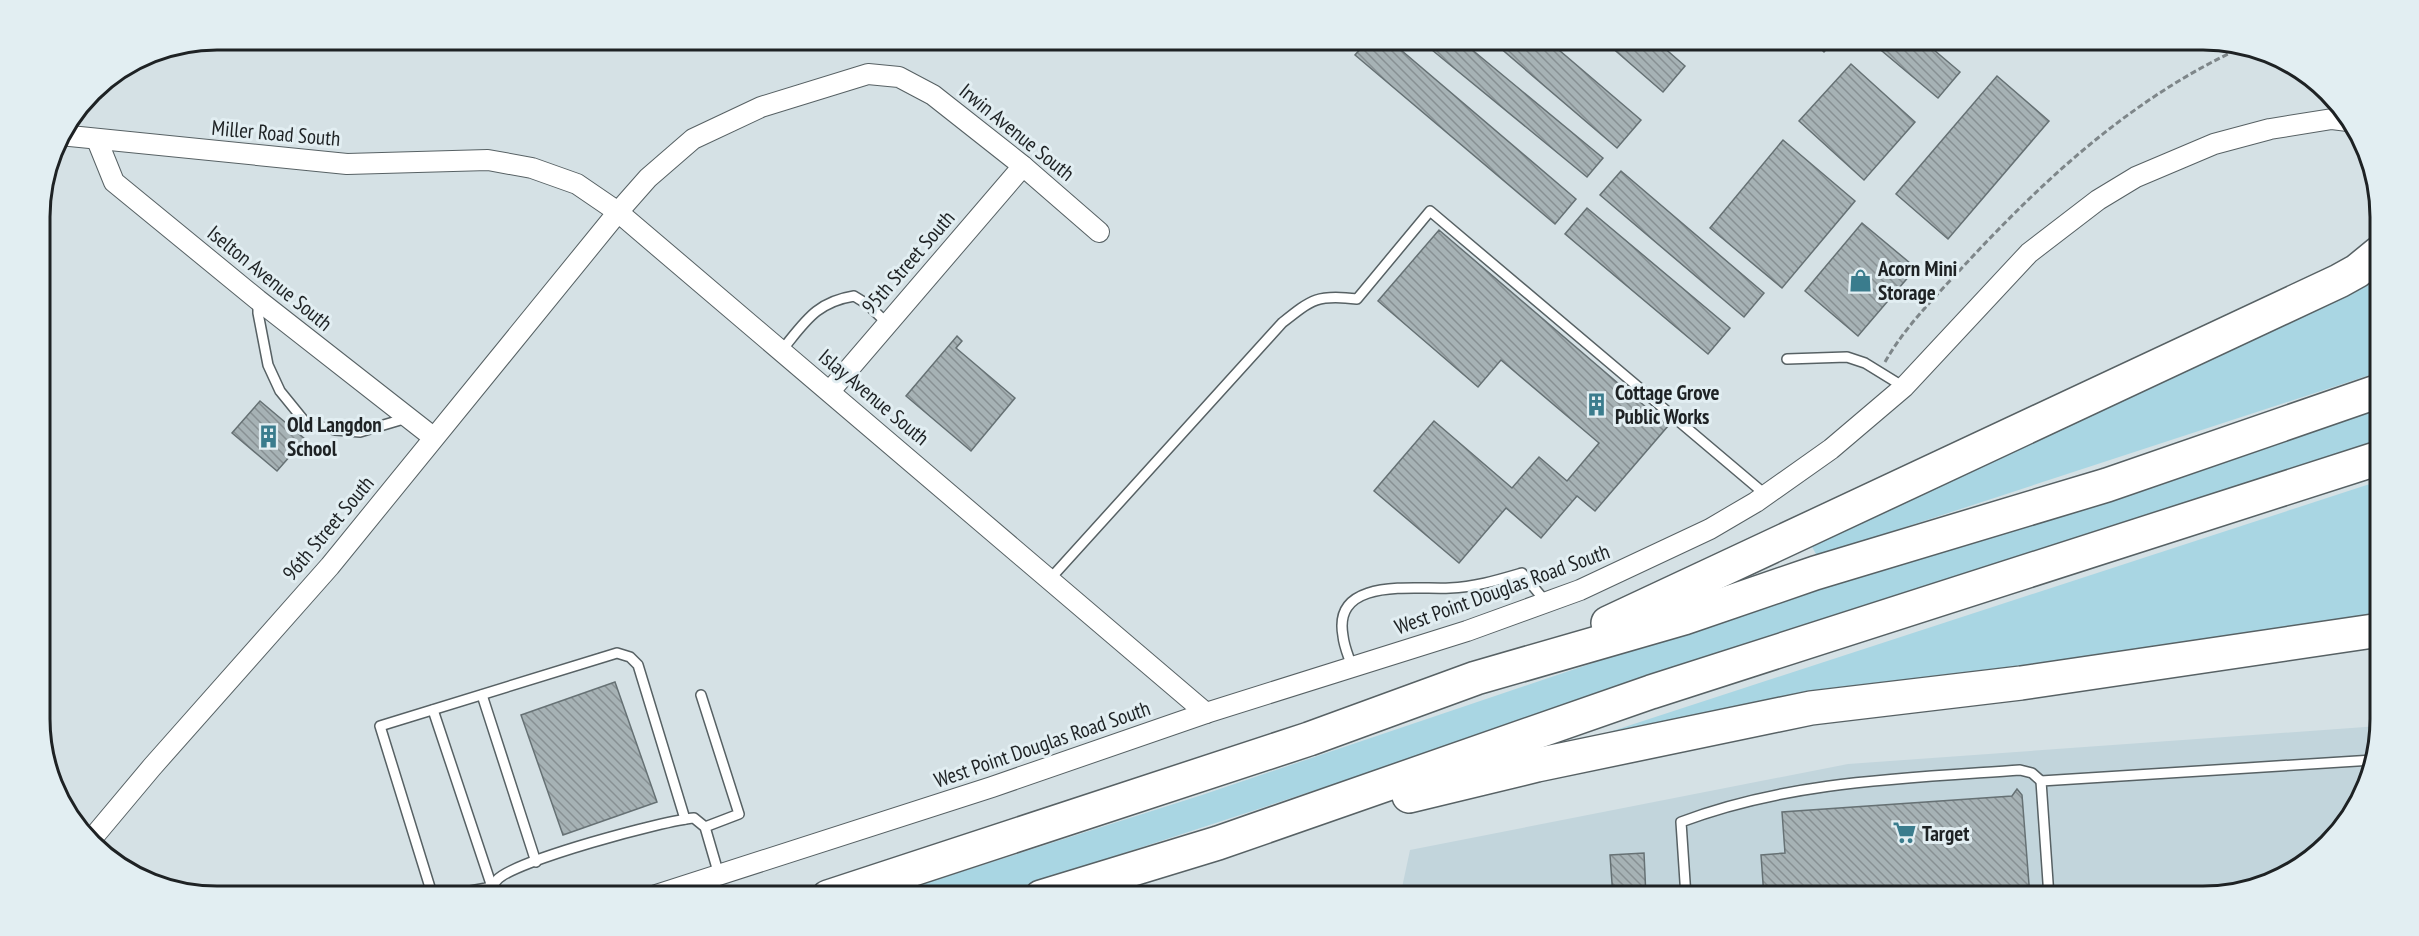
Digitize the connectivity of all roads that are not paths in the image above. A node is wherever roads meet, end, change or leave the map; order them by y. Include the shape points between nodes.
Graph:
1 (2337, 119) edge
2 (70, 136) edge
3 (97, 140) junction
4 (488, 160) joint
5 (1023, 166) junction
6 (618, 212) junction
7 (1099, 232) dead end
8 (2370, 261) edge
9 (258, 300) junction
10 (888, 324) junction
11 (782, 350) junction
12 (1787, 359) dead end
13 (1904, 387) junction
14 (830, 391) junction
15 (2370, 395) edge
16 (407, 418) junction
17 (433, 437) junction
18 (2370, 461) edge
19 (1766, 495) junction
20 (1050, 579) junction
21 (1546, 603) junction
22 (2370, 631) edge
23 (1561, 653) junction
24 (1352, 667) junction
25 (482, 695) junction
26 (701, 695) dead end
27 (433, 710) junction
28 (1206, 713) junction
29 (2364, 761) edge
30 (2041, 781) junction
31 (685, 819) junction
32 (705, 827) junction
33 (96, 834) edge
34 (1218, 843) junction
35 (536, 862) junction
36 (719, 875) junction
37 (430, 886) edge
38 (490, 886) edge
39 (494, 886) edge
40 (684, 886) edge
41 (861, 886) edge
42 (1077, 886) edge
43 (1685, 886) edge
44 (2048, 886) edge

1 - 13 street, West Point Douglas Road South via 2270,129 2214,144 2136,177 2098,200 2029,253
2 - 3 street, Miller Road South
3 - 4 street, Miller Road South via 347,164
3 - 9 street, Iselton Avenue South via 114,182
4 - 6 street, Islay Avenue South via 532,168 577,184
5 - 6 street, Irwin Avenue South via 933,95 899,77 868,74 762,107 693,139 648,178
5 - 7 street, Irwin Avenue South
5 - 10 street, 95th Street South
6 - 11 street, Islay Avenue South
6 - 17 street, 96th Street South
8 - 23 highway via 2339,281 1590,631
9 - 16 street, Iselton Avenue South
9 - 16 lane via 268,366 280,392 306,423 360,432
10 - 11 lane via 854,296 839,299 811,315
10 - 14 street, 95th Street South
11 - 14 street, Islay Avenue South
12 - 13 lane via 1847,357
13 - 19 street, West Point Douglas Road South via 1831,449
14 - 20 street, Islay Avenue South
15 - 23 highway via 2107,485
16 - 17 street, Iselton Avenue South
17 - 33 street, 96th Street South via 330,566
18 - 34 highway via 1651,692
19 - 20 lane via 1430,211 1356,299 1334,296 1310,300 1282,323
19 - 21 street, West Point Douglas Road South via 1710,529
20 - 28 street, Islay Avenue South
21 - 24 street, West Point Douglas Road South
21 - 24 lane via 1522,573 1481,585 1369,591 1349,607 1343,624 1342,636
22 - 34 highway via 1811,708 1538,765
23 - 41 highway via 1476,678 1309,739
24 - 28 street, West Point Douglas Road South
25 - 27 lane
25 - 31 lane via 617,653 630,657 638,665
25 - 35 lane
26 - 32 lane via 739,814
27 - 37 lane via 380,726
27 - 38 lane
28 - 36 street, West Point Douglas Road South
29 - 30 lane
30 - 43 lane via 2020,770 1856,781 1720,807 1681,822
30 - 44 lane
31 - 32 lane via 694,818
31 - 35 lane via 604,838
32 - 36 lane
34 - 42 highway
35 - 39 lane via 497,879
36 - 40 street, West Point Douglas Road South

